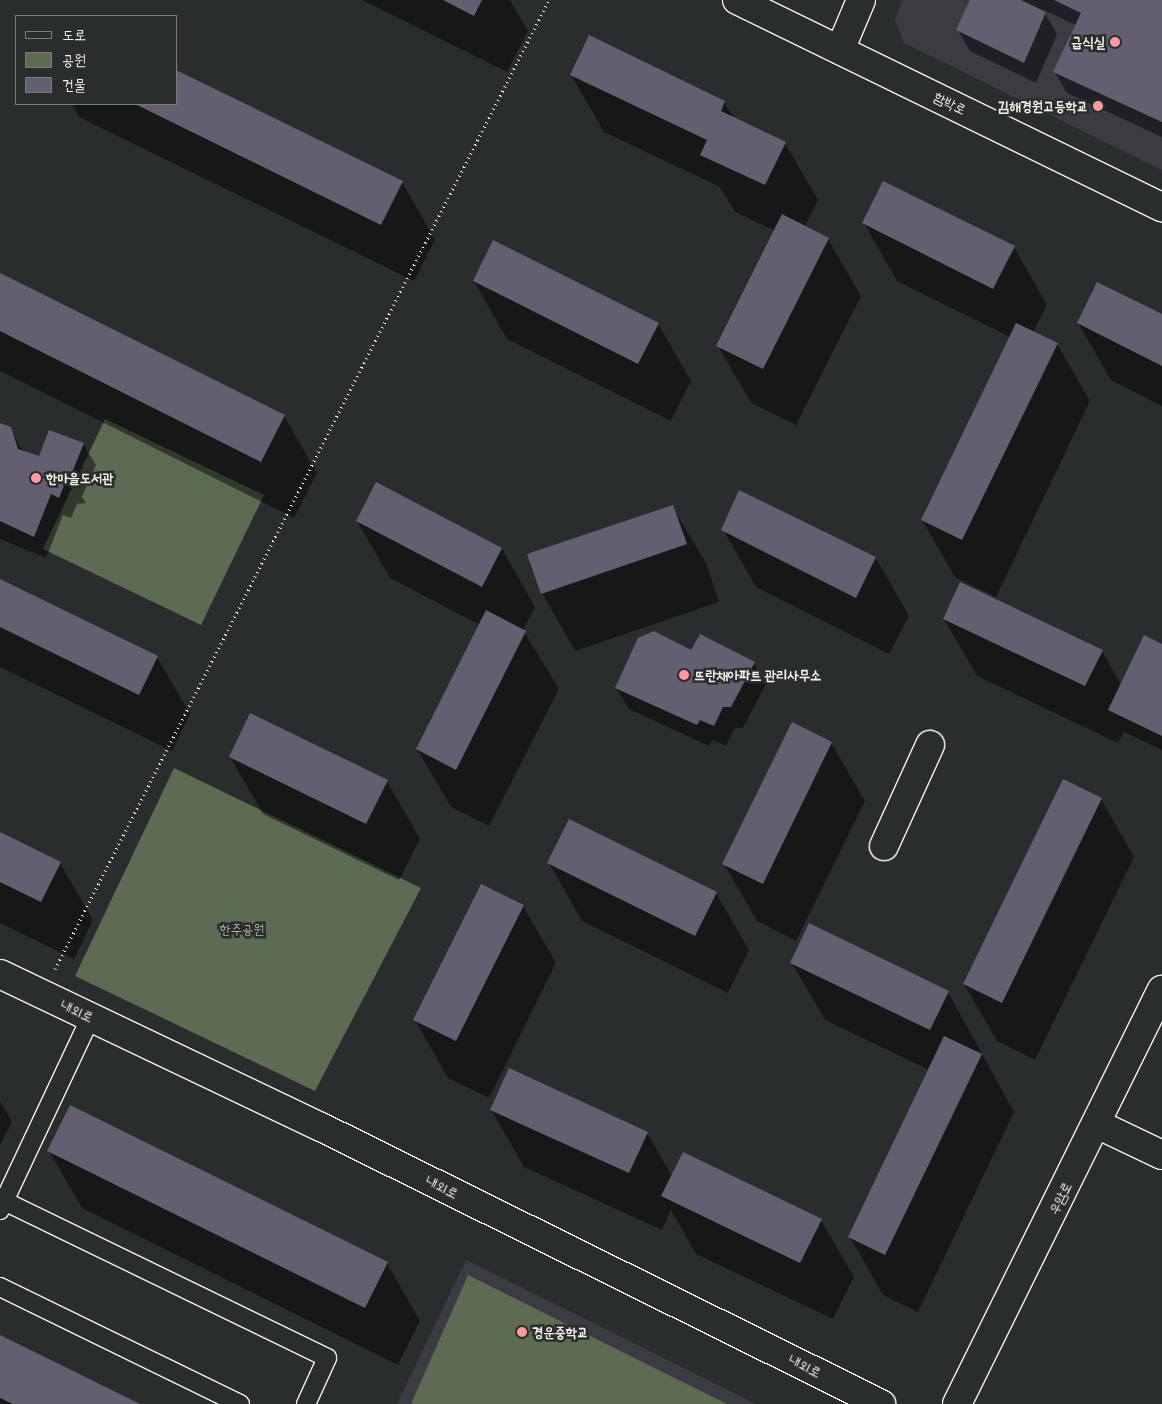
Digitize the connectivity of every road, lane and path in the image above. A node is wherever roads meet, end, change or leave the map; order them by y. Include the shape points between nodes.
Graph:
1 (549, 0) edge
2 (737, 0) edge
3 (860, 0) edge
4 (840, 50) junction
5 (1162, 207) edge
6 (930, 745) dead end
7 (884, 846) dead end
8 (0, 974) edge
9 (1162, 990) edge
10 (42, 995) junction
11 (91, 1017) junction
12 (1097, 1124) junction
13 (1162, 1155) edge
14 (7, 1178) edge
15 (2, 1205) edge
16 (0, 1287) edge
17 (240, 1404) edge
18 (306, 1404) edge
19 (881, 1404) edge
20 (957, 1404) edge

1 - 10 path
2 - 4 street, 함박로
3 - 4 street
4 - 5 street, 함박로
6 - 7 street
8 - 10 street, 내외로
9 - 12 street, 우암로
10 - 11 street, 내외로
11 - 14 lane
11 - 19 street, 내외로
12 - 13 street
12 - 20 street, 우암로
14 - 15 lane
15 - 18 lane via 327,1358
16 - 17 lane

